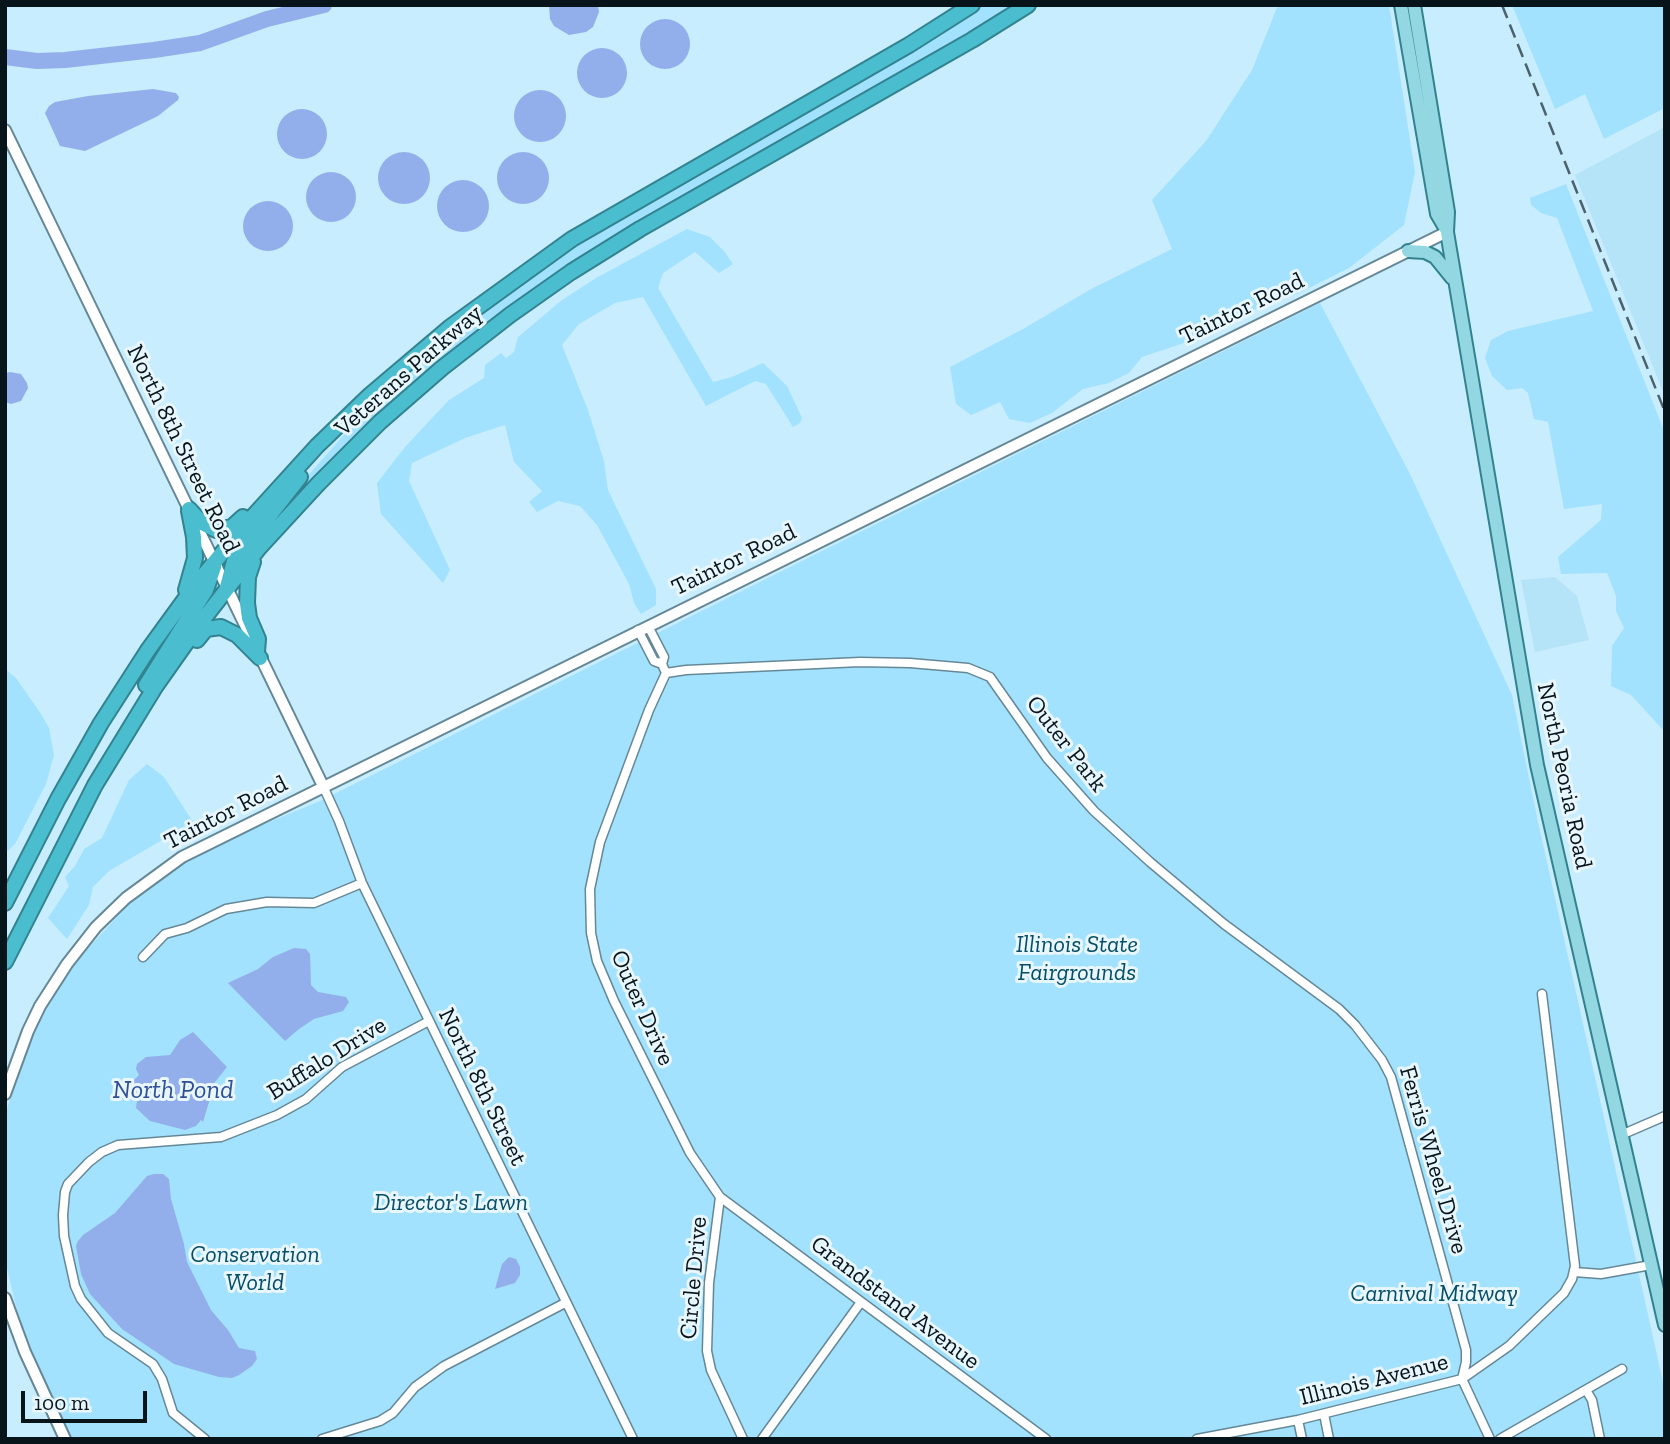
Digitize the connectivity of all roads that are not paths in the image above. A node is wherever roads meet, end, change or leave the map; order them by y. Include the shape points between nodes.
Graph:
1 (972, 5) edge
2 (1028, 5) edge
3 (1401, 5) edge
4 (1414, 5) edge
5 (5, 130) edge
6 (1447, 232) junction
7 (1408, 251) junction
8 (1455, 283) junction
9 (328, 435) junction
10 (317, 446) junction
11 (189, 509) junction
12 (259, 548) junction
13 (214, 562) junction
14 (227, 588) junction
15 (170, 620) junction
16 (643, 628) junction
17 (259, 655) junction
18 (664, 668) junction
19 (132, 723) junction
20 (117, 748) junction
21 (323, 786) junction
22 (362, 883) junction
23 (5, 903) edge
24 (143, 957) dead end
25 (5, 962) edge
26 (1542, 994) dead end
27 (429, 1021) junction
28 (1366, 1040) joint
29 (5, 1094) edge
30 (1665, 1116) edge
31 (1621, 1135) junction
32 (720, 1197) junction
33 (1651, 1265) junction
34 (1574, 1272) junction
35 (5, 1298) edge
36 (860, 1302) junction
37 (565, 1303) junction
38 (1662, 1304) edge
39 (1665, 1325) edge
40 (1622, 1369) dead end
41 (1462, 1379) junction
42 (1586, 1390) junction
43 (1324, 1414) junction
44 (1298, 1420) junction
45 (1236, 1435) edge
46 (1208, 1438) edge
47 (65, 1439) edge
48 (205, 1439) edge
49 (322, 1439) edge
50 (633, 1439) edge
51 (743, 1439) edge
52 (762, 1439) edge
53 (1046, 1439) edge
54 (1197, 1439) edge
55 (1302, 1439) edge
56 (1329, 1439) edge
57 (1490, 1439) edge
58 (1500, 1439) edge
59 (1600, 1439) edge

1 - 9 highway, Veterans Parkway via 561,246 441,334
2 - 12 highway, Veterans Parkway via 640,229 510,315 372,430
3 - 6 main road, North Peoria Road via 1437,214
4 - 6 main road, North Peoria Road via 1448,212
5 - 11 main road, North 8th Street Road
6 - 7 main road, Taintor Road
6 - 8 main road, North Peoria Road
7 - 8 main road via 1435,257
7 - 16 main road, Taintor Road
8 - 31 main road, North Peoria Road via 1537,765
9 - 10 highway, Veterans Parkway
9 - 14 highway via 327,446 234,561
10 - 11 highway via 297,457 232,527 210,528
10 - 13 highway, Veterans Parkway
11 - 13 main road, North 8th Street Road
11 - 15 highway via 194,564
12 - 14 highway, Veterans Parkway
12 - 17 highway via 246,594
13 - 14 main road, North 8th Street Road
13 - 15 highway, Veterans Parkway
13 - 20 highway via 206,590 120,731
14 - 17 main road, North 8th Street Road
14 - 19 highway, Veterans Parkway
15 - 23 highway, Veterans Parkway via 101,723
16 - 18 street via 654,661
16 - 21 main road, Taintor Road
17 - 19 highway via 231,630 206,629 150,707
17 - 21 main road, North 8th Street Road
18 - 28 street, Outer Park via 910,663 968,668 990,677 1047,758 1102,819 1224,924 1339,1009
18 - 32 street, Outer Drive via 600,842 590,889 591,933 614,1002 690,1153
19 - 20 highway, Veterans Parkway
20 - 25 highway, Veterans Parkway
21 - 22 street, North 8th Street
21 - 29 main road, Taintor Road via 198,848 126,898 66,964 40,1006
22 - 24 street via 314,903 267,902 226,909 165,934
22 - 27 street, North 8th Street
26 - 34 street
27 - 37 street, North 8th Street
27 - 48 street, Buffalo Drive via 342,1066 306,1099 277,1115 221,1137 118,1145 89,1161 68,1184 64,1236 80,1298 108,1333 153,1364 173,1413
28 - 41 street, Ferris Wheel Drive via 1387,1068 1400,1107 1466,1350
30 - 31 street
31 - 33 main road, North Peoria Road
32 - 36 street, Grandstand Avenue
32 - 51 street, Circle Drive via 709,1283 707,1351
33 - 34 street via 1601,1274
33 - 38 main road, North Peoria Road
34 - 41 street, Illinois Avenue via 1549,1310
35 - 47 main road
36 - 52 street
36 - 53 street, Grandstand Avenue
37 - 49 street via 435,1372 380,1421
37 - 50 street, North 8th Street
38 - 39 main road, North Peoria Road
40 - 42 street
41 - 43 street, Illinois Avenue
41 - 57 street
42 - 58 street
42 - 59 street
43 - 44 street, Illinois Avenue
43 - 56 street
44 - 45 street, Illinois Avenue
44 - 55 street
45 - 46 street, Illinois Avenue
46 - 54 street, Illinois Avenue

